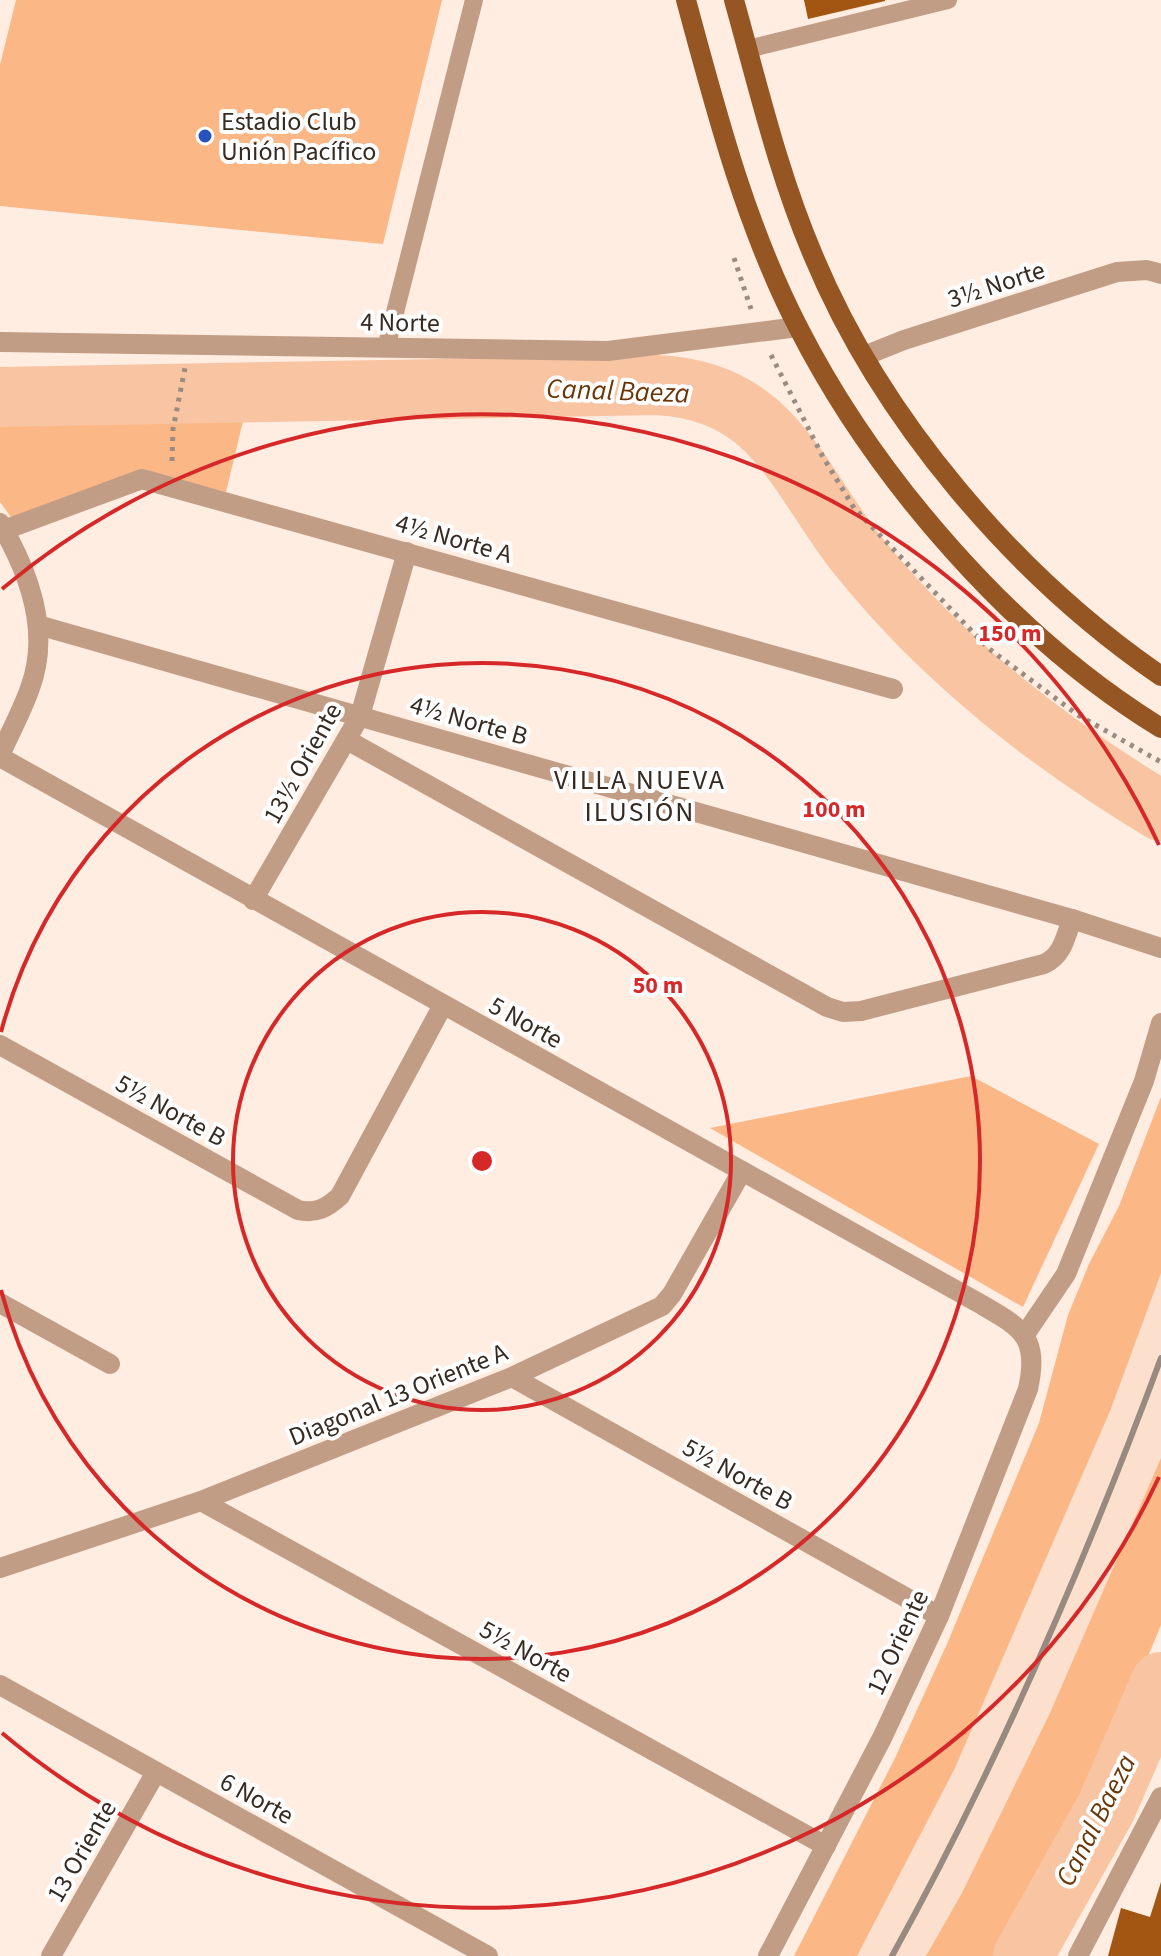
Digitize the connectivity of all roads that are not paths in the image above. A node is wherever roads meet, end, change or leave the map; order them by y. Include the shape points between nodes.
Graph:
1 (474, 0) edge
2 (686, 0) edge
3 (734, 0) edge
4 (948, 0) edge
5 (748, 49) junction
6 (1156, 267) edge
7 (798, 327) junction
8 (0, 342) edge
9 (386, 348) junction
10 (864, 356) junction
11 (2, 527) edge
12 (407, 552) junction
13 (38, 625) junction
14 (1161, 676) edge
15 (893, 689) dead end
16 (360, 716) junction
17 (1161, 728) edge
18 (347, 740) junction
19 (0, 756) edge
20 (253, 900) junction
21 (1072, 919) junction
22 (1161, 948) edge
23 (443, 1005) junction
24 (1161, 1023) edge
25 (0, 1045) edge
26 (742, 1171) junction
27 (0, 1303) edge
28 (1024, 1336) junction
29 (110, 1364) dead end
30 (512, 1377) junction
31 (201, 1501) junction
32 (0, 1568) edge
33 (939, 1616) junction
34 (0, 1685) edge
35 (156, 1772) junction
36 (1161, 1797) edge
37 (826, 1846) junction
38 (51, 1956) edge
39 (488, 1956) edge
40 (768, 1956) edge
41 (1078, 1956) edge

1 - 9 lane
2 - 7 main road via 748,209
3 - 5 main road
4 - 5 lane
5 - 10 main road via 794,206 834,302
6 - 10 street, 3½ Norte via 1117,272
7 - 9 street, 4 Norte via 608,351
7 - 17 main road via 867,441 977,578 1063,657
8 - 9 street, 4 Norte
10 - 14 main road via 903,417 1009,548 1091,624
11 - 12 street, 4½ Norte A via 142,479
11 - 13 street via 28,584
12 - 15 street, 4½ Norte A
12 - 16 street, 13½ Oriente
13 - 16 street, 4½ Norte B
13 - 19 street via 31,686
16 - 18 street, 13½ Oriente
16 - 21 street, 4½ Norte B
18 - 20 street, 13½ Oriente
18 - 21 street via 843,1012 1044,964 1061,950
19 - 20 street, 5 Norte
20 - 23 street, 5 Norte
21 - 22 street, 4½ Norte B
23 - 25 street, 5½ Norte B via 340,1196 320,1211 298,1210
23 - 26 street, 5 Norte
24 - 28 street via 1144,1081 1066,1274
26 - 28 street, 5 Norte via 977,1302
26 - 30 street, Diagonal 13 Oriente A via 662,1306
27 - 29 street
28 - 33 street, 12 Oriente via 1032,1349 1028,1389
30 - 31 street, Diagonal 13 Oriente A
30 - 33 street, 5½ Norte B
31 - 32 street, Diagonal 13 Oriente A
31 - 37 street, 5½ Norte
33 - 37 street, 12 Oriente
34 - 35 street, 6 Norte
35 - 38 street, 13 Oriente
35 - 39 street, 6 Norte
36 - 41 street
37 - 40 street, 12 Oriente

